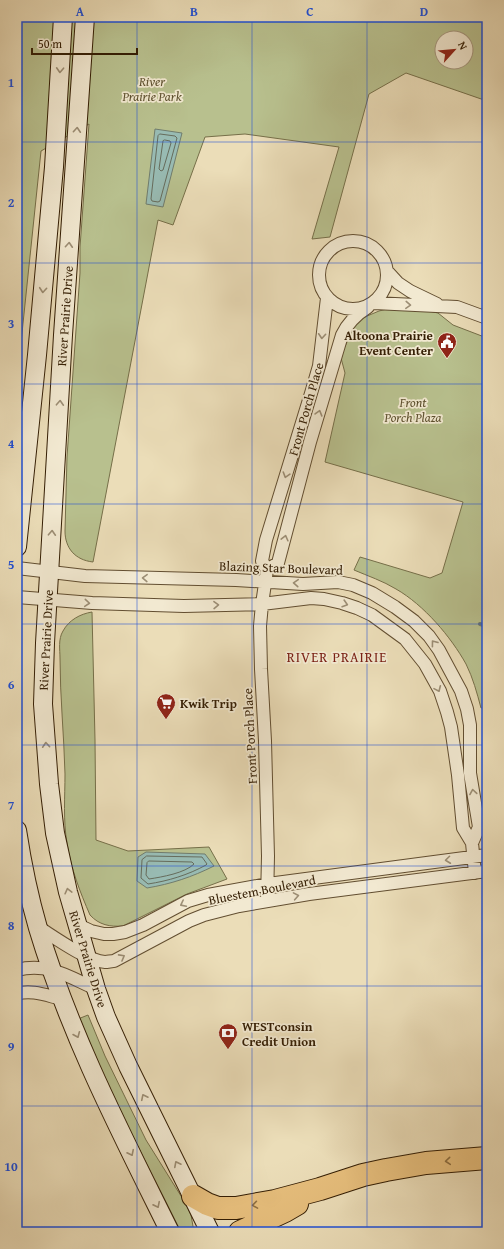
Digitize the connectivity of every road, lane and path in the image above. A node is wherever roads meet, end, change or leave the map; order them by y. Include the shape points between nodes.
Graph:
1 (62, 17) edge
2 (85, 17) edge
3 (387, 271) junction
4 (327, 298) junction
5 (371, 305) junction
6 (442, 306) junction
7 (487, 318) edge
8 (17, 547) edge
9 (17, 568) edge
10 (50, 572) junction
11 (266, 576) junction
12 (17, 597) edge
13 (48, 599) junction
14 (262, 604) junction
15 (17, 830) edge
16 (472, 843) junction
17 (487, 855) edge
18 (473, 856) junction
19 (481, 872) edge
20 (268, 884) junction
21 (267, 901) junction
22 (76, 924) junction
23 (38, 927) junction
24 (86, 956) junction
25 (51, 969) junction
26 (17, 970) edge
27 (96, 989) junction
28 (17, 994) edge
29 (62, 999) junction
30 (487, 1158) edge
31 (320, 1189) junction
32 (193, 1196) junction
33 (170, 1232) edge
34 (210, 1232) edge
35 (240, 1232) edge

1 -> 8 main road, River Prairie Drive via 54,167
10 -> 2 main road, River Prairie Drive
3 - 4 street via 381,255 366,243 356,241 336,245 328,251 320,267 320,285
3 - 5 street, Front Porch Place via 385,289
3 - 6 street via 410,291
4 - 5 street via 335,305 346,309 357,310
4 -> 11 street, Front Porch Place via 316,378 266,540 262,561
5 -> 6 street
11 -> 5 street, Front Porch Place via 278,563 342,335 346,326
6 - 7 street via 457,307
9 - 10 street, Blazing Star Boulevard
11 -> 10 street, Blazing Star Boulevard via 85,576
10 - 13 main road, River Prairie Drive
11 - 14 street, Front Porch Place
16 -> 11 street, Blazing Star Boulevard via 479,827 470,773 470,725 467,709 446,662 429,636 394,607 353,585 338,582 304,584
12 - 13 street, Blazing Star Boulevard
13 -> 14 street, Blazing Star Boulevard via 184,606
22 -> 13 main road, River Prairie Drive via 55,833 49,784 43,704
14 -> 16 street, Blazing Star Boulevard via 311,598 342,603 372,615 405,639 434,679 447,712 454,744 463,828
14 - 20 street, Front Porch Place via 260,626
15 - 23 main road
16 - 18 street, Blazing Star Boulevard
17 - 18 street, Bluestem Boulevard
18 - 19 street, Blazing Star Boulevard
18 -> 20 street, Bluestem Boulevard
21 -> 19 street, Bluestem Boulevard
20 - 21 street, Front Porch Place
20 -> 22 street, Bluestem Boulevard via 208,894 125,932 104,934
24 -> 21 street, Bluestem Boulevard via 105,962 114,961 204,915
22 - 24 main road, River Prairie Drive
23 - 24 street, Bluestem Boulevard
23 - 25 main road
24 - 27 main road, River Prairie Drive
25 - 26 street via 37,967
25 - 27 street
25 - 29 main road
32 -> 27 main road, River Prairie Drive via 128,1066
28 - 29 street via 34,993
29 -> 33 main road via 99,1087
30 -> 31 highway via 426,1163 392,1169
31 -> 32 highway via 275,1201 229,1209 212,1207
31 - 35 highway via 285,1211
32 - 34 main road, River Prairie Drive

